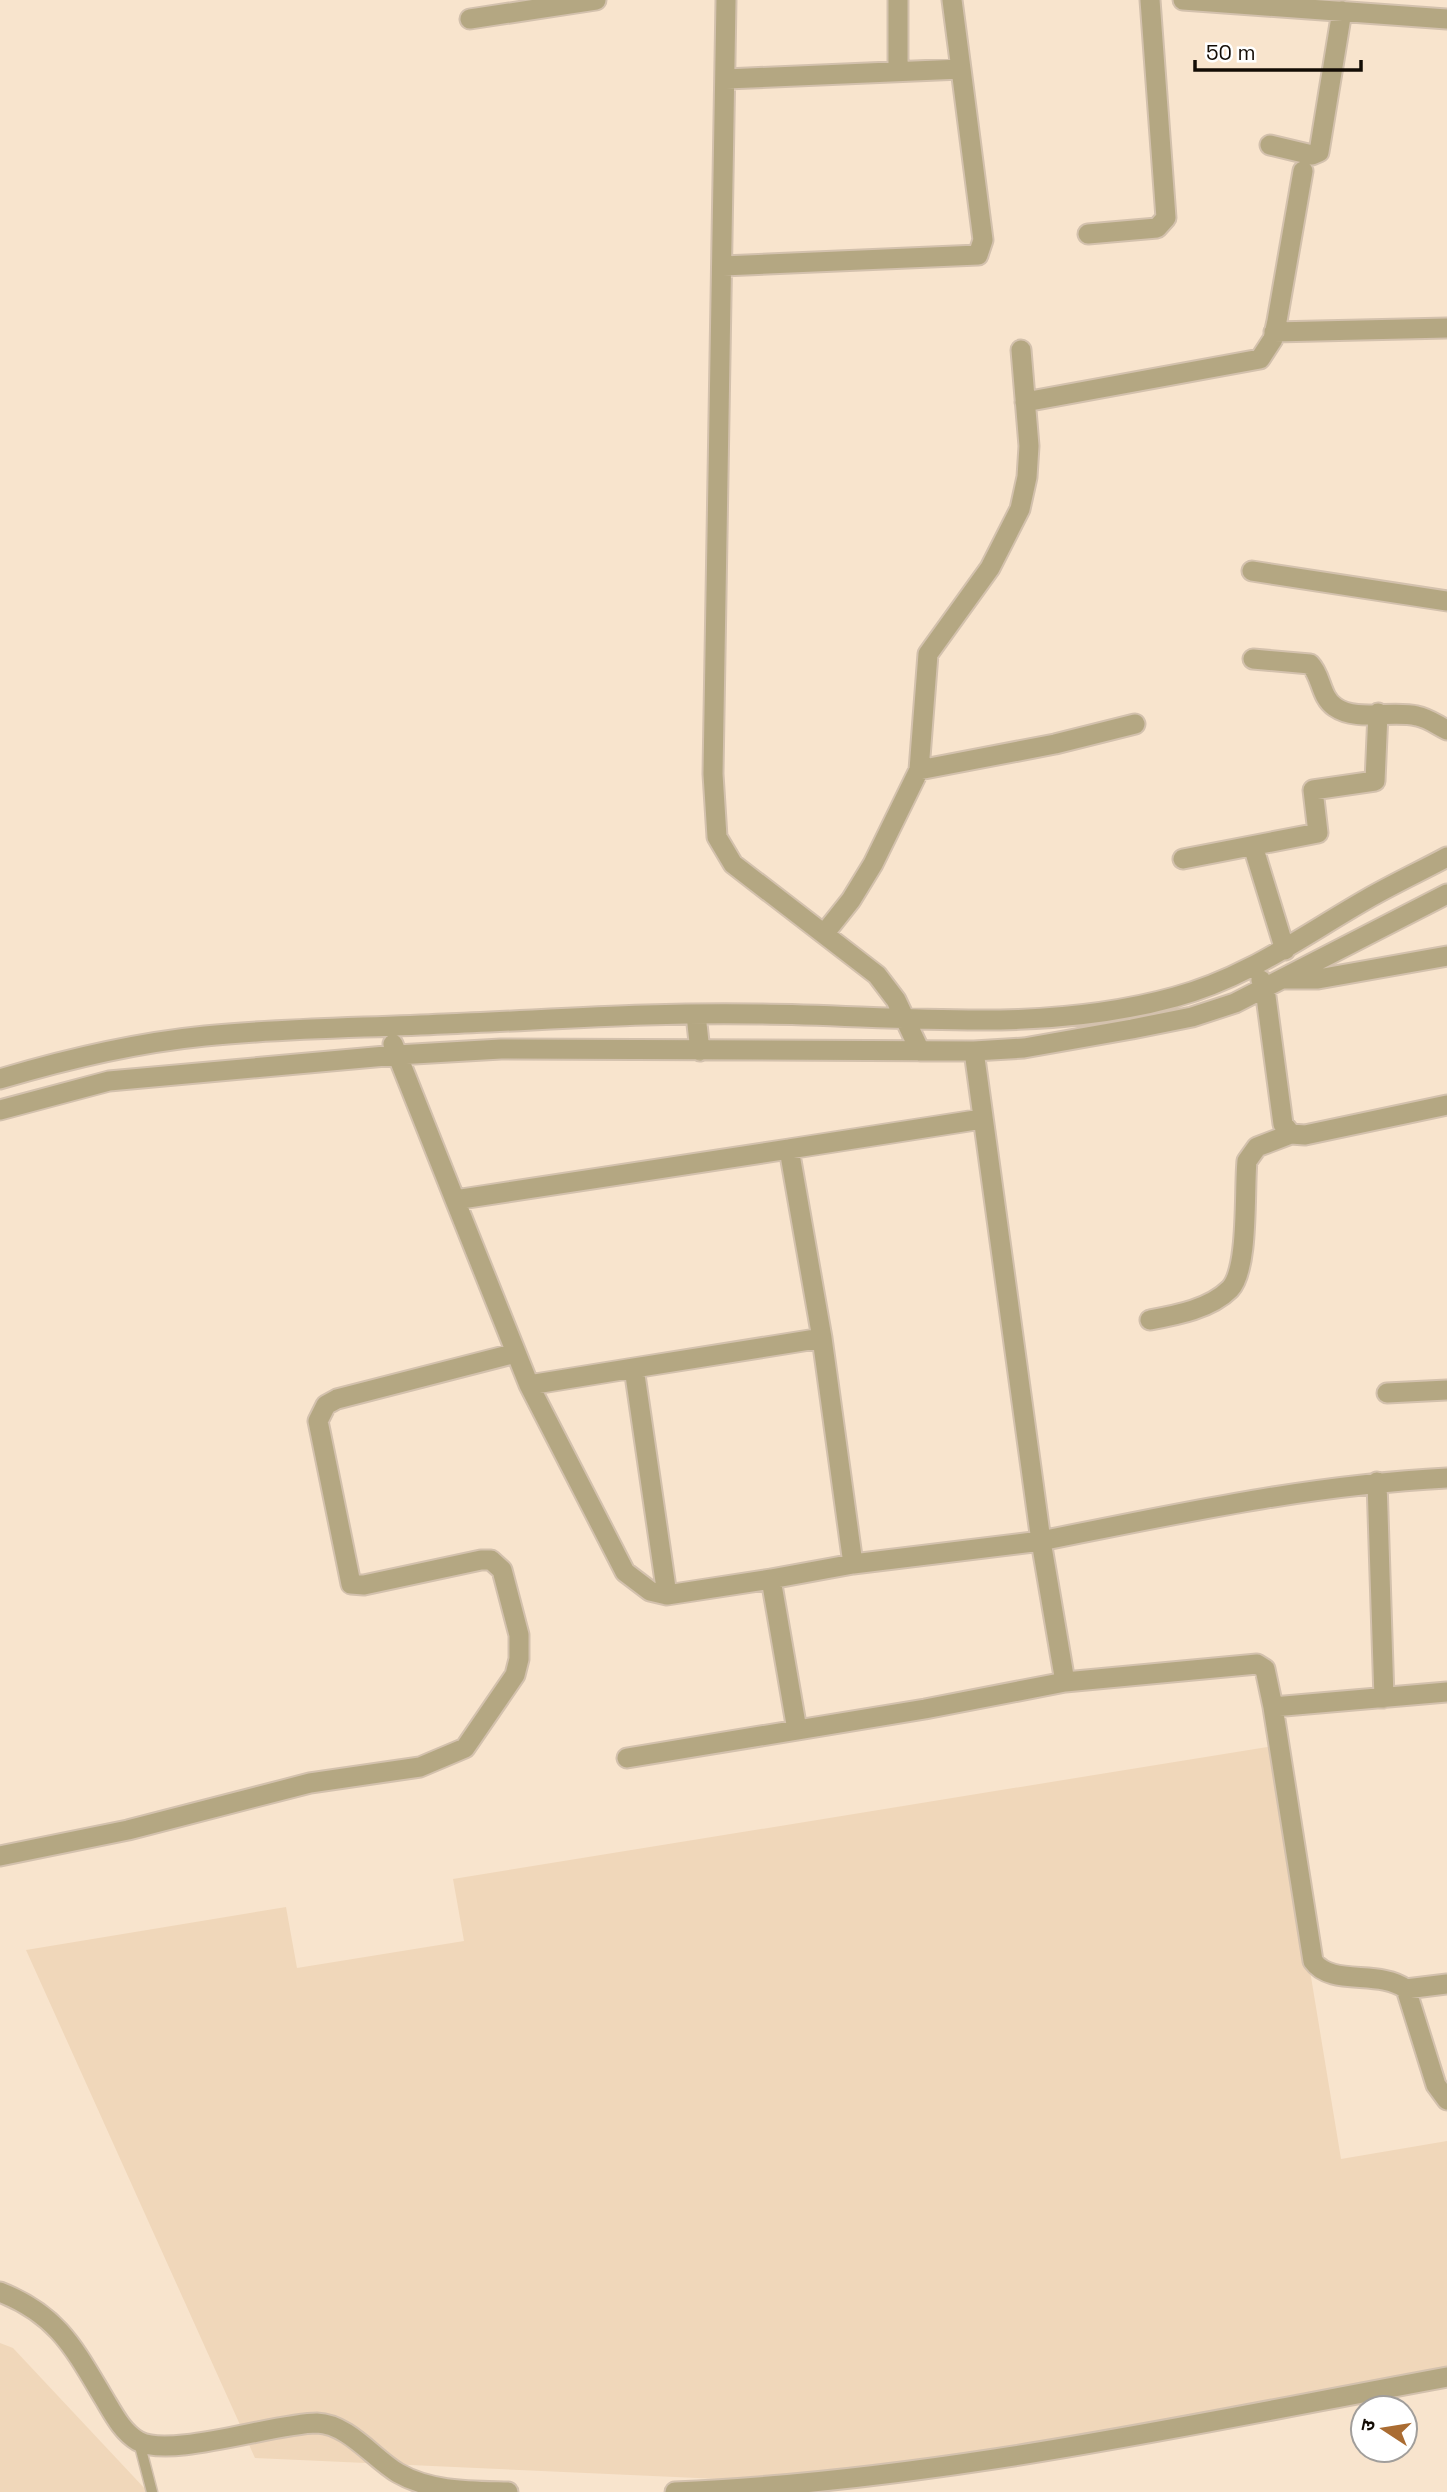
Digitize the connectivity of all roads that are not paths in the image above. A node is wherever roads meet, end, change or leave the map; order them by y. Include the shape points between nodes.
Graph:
1 (596, 0) edge
2 (726, 0) edge
3 (898, 0) edge
4 (952, 0) edge
5 (1150, 0) edge
6 (1183, 0) edge
7 (1342, 11) junction
8 (470, 19) dead end
9 (1447, 19) edge
10 (961, 69) junction
11 (898, 72) junction
12 (726, 79) junction
13 (1270, 145) dead end
14 (1303, 171) dead end
15 (1088, 234) dead end
16 (723, 266) junction
17 (1447, 328) edge
18 (1274, 332) junction
19 (1021, 350) dead end
20 (1025, 402) junction
21 (1252, 570) dead end
22 (1447, 601) edge
23 (1253, 659) dead end
24 (1378, 713) junction
25 (1135, 724) dead end
26 (1447, 730) edge
27 (919, 770) junction
28 (1252, 846) junction
29 (1447, 857) edge
30 (1183, 859) dead end
31 (1447, 894) edge
32 (824, 934) junction
33 (1285, 950) junction
34 (1447, 957) edge
35 (1255, 966) junction
36 (1284, 979) junction
37 (1265, 989) junction
38 (695, 1015) junction
39 (908, 1021) junction
40 (386, 1027) junction
41 (700, 1051) junction
42 (920, 1051) junction
43 (974, 1051) junction
44 (397, 1055) junction
45 (0, 1079) edge
46 (1447, 1104) edge
47 (0, 1110) edge
48 (982, 1119) junction
49 (1291, 1134) junction
50 (789, 1149) junction
51 (455, 1200) junction
52 (1150, 1320) dead end
53 (822, 1338) junction
54 (499, 1358) junction
55 (634, 1368) junction
56 (529, 1385) junction
57 (1447, 1390) edge
58 (1387, 1393) dead end
59 (1447, 1478) edge
60 (1377, 1482) junction
61 (1041, 1541) junction
62 (853, 1564) junction
63 (771, 1579) junction
64 (667, 1595) junction
65 (1065, 1682) junction
66 (1447, 1692) edge
67 (1384, 1698) junction
68 (1273, 1707) junction
69 (797, 1730) junction
70 (627, 1758) dead end
71 (0, 1856) edge
72 (1447, 1984) edge
73 (1406, 1989) junction
74 (1447, 2099) edge
75 (0, 2292) edge
76 (1447, 2377) edge
77 (139, 2442) junction
78 (152, 2492) edge
79 (508, 2492) edge
80 (676, 2492) edge

1 - 8 street
2 - 12 street
3 - 11 street
4 - 10 street
5 - 15 street via 1166,218 1157,228
6 - 7 street
7 - 9 street
7 - 13 street via 1319,152 1312,155
10 - 11 street
10 - 16 street via 983,240 978,255
11 - 12 street
12 - 16 street
14 - 18 street
16 - 32 street via 714,818 717,837 733,864
17 - 18 street
18 - 20 street via 1266,352 1250,363
19 - 20 street
20 - 27 street via 1029,446 1020,509 990,568 928,653
21 - 22 street
23 - 24 street via 1310,664 1336,709
24 - 26 street via 1417,716
24 - 28 street via 1375,781 1315,789 1311,793 1318,833
25 - 27 street
27 - 32 street via 873,864
28 - 30 street
28 - 33 street
29 - 33 street via 1368,898
31 - 36 street
32 - 39 street via 877,975
33 - 35 street
34 - 36 street via 1318,979
35 - 37 street
35 - 39 street via 1171,998 1086,1014
36 - 37 street
37 - 43 street via 1192,1017 1024,1048
37 - 49 street via 1283,1124
38 - 39 street via 759,1013
38 - 40 street
38 - 41 street
39 - 42 street
40 - 44 street
40 - 45 street via 204,1036 80,1056
41 - 42 street
41 - 44 street via 501,1049
42 - 43 street
43 - 48 street
44 - 47 street via 109,1081
44 - 51 street
46 - 49 street via 1305,1135
48 - 50 street
48 - 61 street
49 - 52 street via 1257,1147 1247,1161 1240,1264 1233,1286 1208,1304
50 - 51 street
50 - 53 street
51 - 54 street
53 - 55 street
53 - 62 street
54 - 56 street
54 - 71 street via 337,1399 326,1405 318,1421 351,1584 481,1560 491,1560 502,1570 519,1635 516,1675 465,1748 420,1767 310,1783 128,1830
55 - 56 street
55 - 64 street
56 - 64 street via 625,1572 650,1591
57 - 58 street
59 - 60 street
60 - 61 street via 1256,1499
60 - 67 street
61 - 62 street
61 - 65 street
62 - 63 street
63 - 64 street
63 - 69 street
65 - 68 street via 1257,1664 1265,1669
65 - 69 street
66 - 67 street
67 - 68 street
68 - 73 street via 1313,1961 1327,1973 1377,1977
69 - 70 street
72 - 73 street
73 - 74 street via 1436,2085
75 - 77 street via 39,2312 71,2341 119,2423
76 - 80 street via 1022,2455 811,2482
77 - 78 lane
77 - 79 street via 170,2446 321,2423 345,2433 399,2473 454,2490

